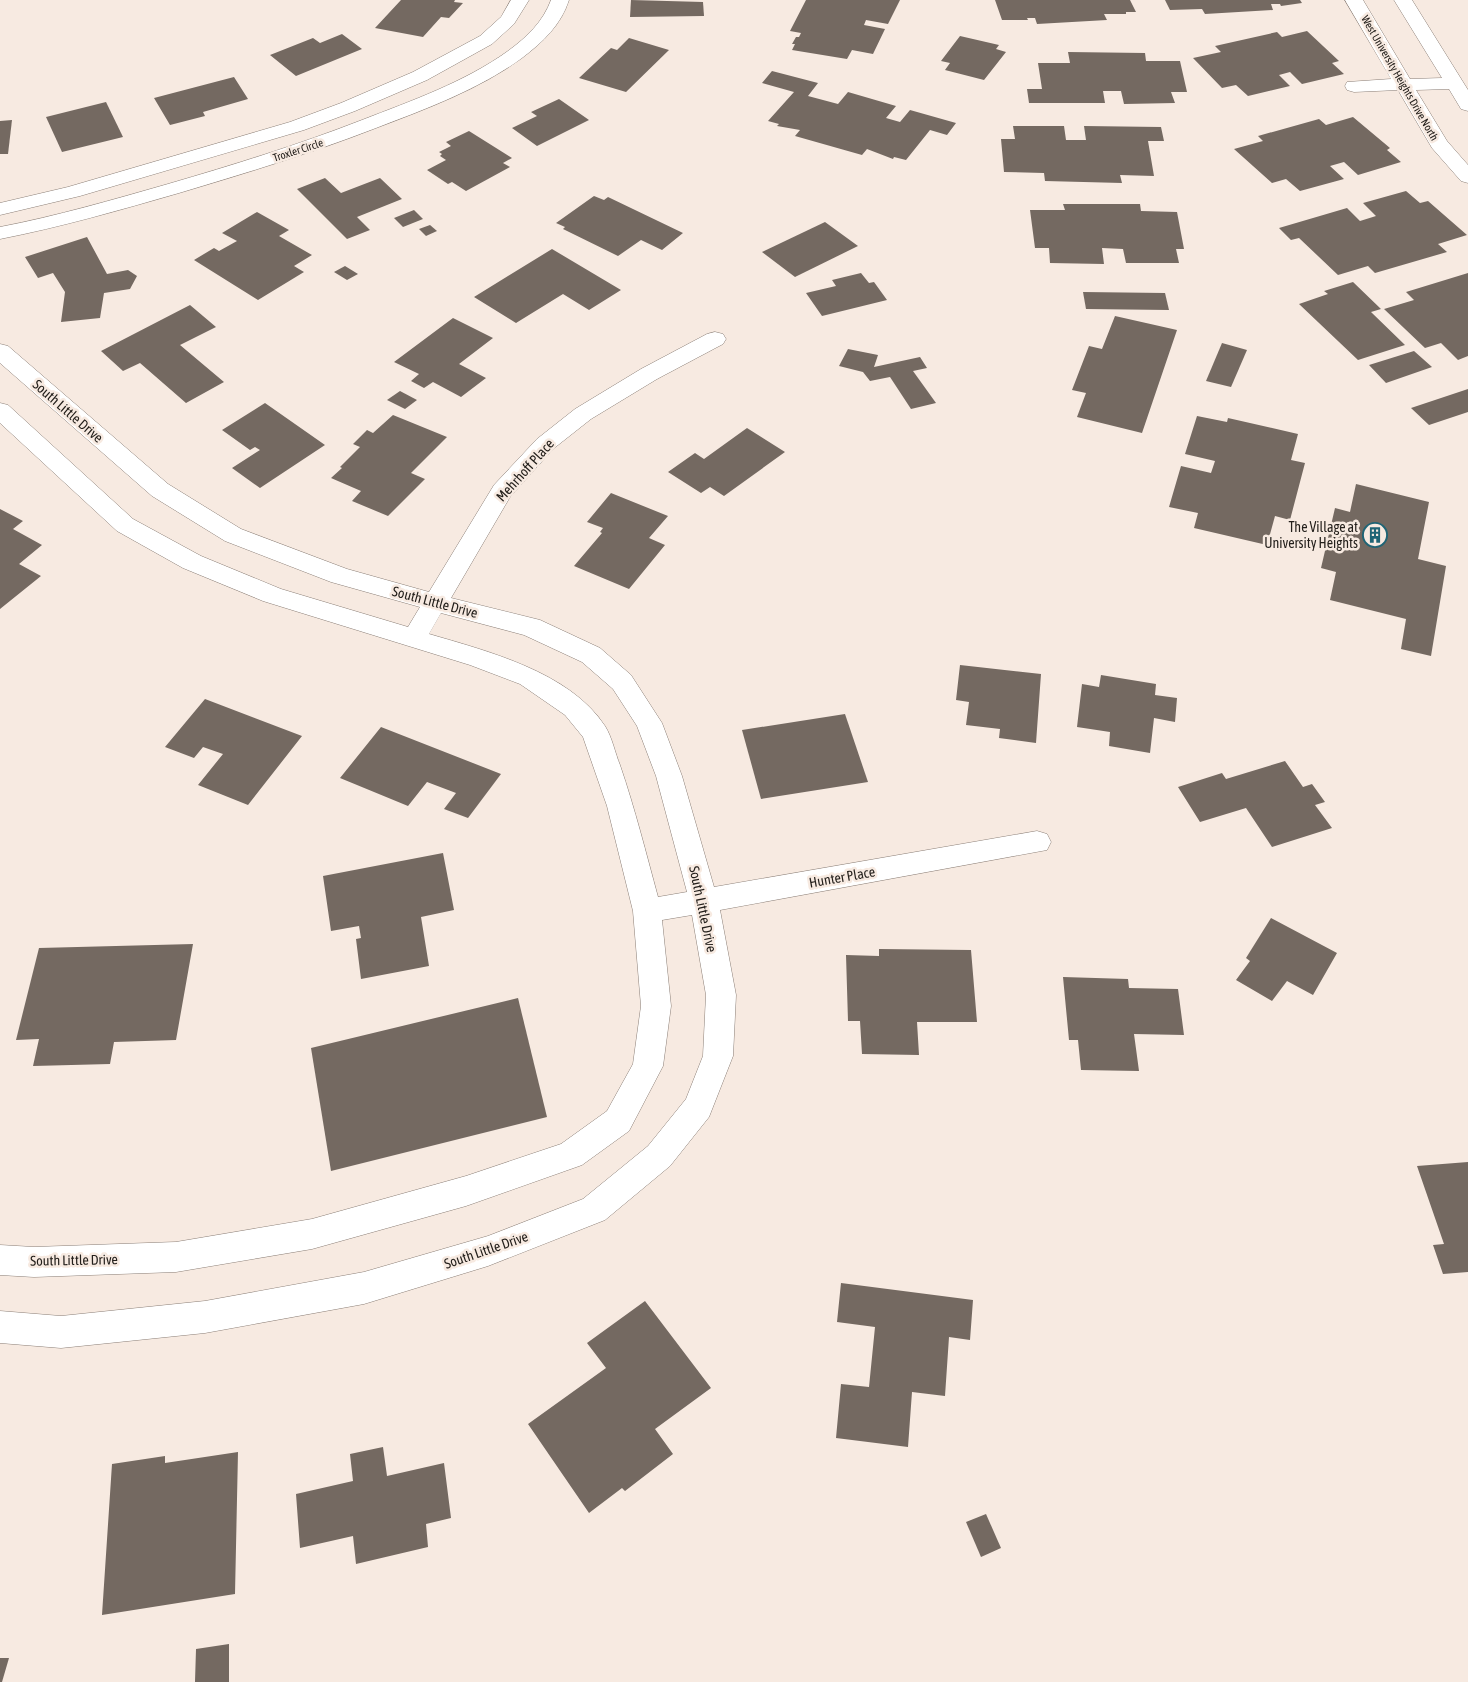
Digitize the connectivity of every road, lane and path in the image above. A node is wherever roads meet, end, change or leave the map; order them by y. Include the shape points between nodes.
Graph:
1 (520, 0) edge
2 (560, 0) edge
3 (1354, 0) edge
4 (1403, 0) edge
5 (1454, 83) junction
6 (1404, 85) junction
7 (1354, 86) dead end
8 (1468, 105) edge
9 (1468, 177) edge
10 (0, 209) edge
11 (0, 233) edge
12 (715, 339) dead end
13 (0, 351) edge
14 (0, 410) edge
15 (436, 603) junction
16 (414, 638) junction
17 (1037, 842) dead end
18 (704, 901) junction
19 (647, 911) junction
20 (0, 1260) edge
21 (0, 1327) edge

1 - 10 street, Troxler Circle via 508,20 486,40 420,76 348,107 297,126 73,192
2 - 11 street, Troxler Circle via 542,32 504,62 383,119 209,178 56,221
3 - 6 street, West University Heights Drive North
4 - 5 street
5 - 6 street
5 - 8 street
6 - 7 street
6 - 9 street, West University Heights Drive North via 1439,144
12 - 15 street, Mehrhoff Place via 584,414 545,444 502,491
13 - 15 street, South Little Drive via 160,490 233,535 340,576
14 - 16 street, South Little Drive via 125,525 192,562 272,595
15 - 16 street, Mehrhoff Place
15 - 18 street, South Little Drive via 531,627 591,655 622,682 653,732 669,776
16 - 19 street, South Little Drive via 529,677 574,708 594,732 621,806
17 - 18 street, Hunter Place
18 - 19 street, Hunter Place
18 - 21 street, South Little Drive via 720,995 718,1056 698,1107 659,1156 594,1210 488,1251 364,1288 205,1317 61,1332
19 - 20 street, South Little Drive via 656,1006 648,1066 618,1120 571,1154 466,1191 312,1234 176,1257 34,1262

